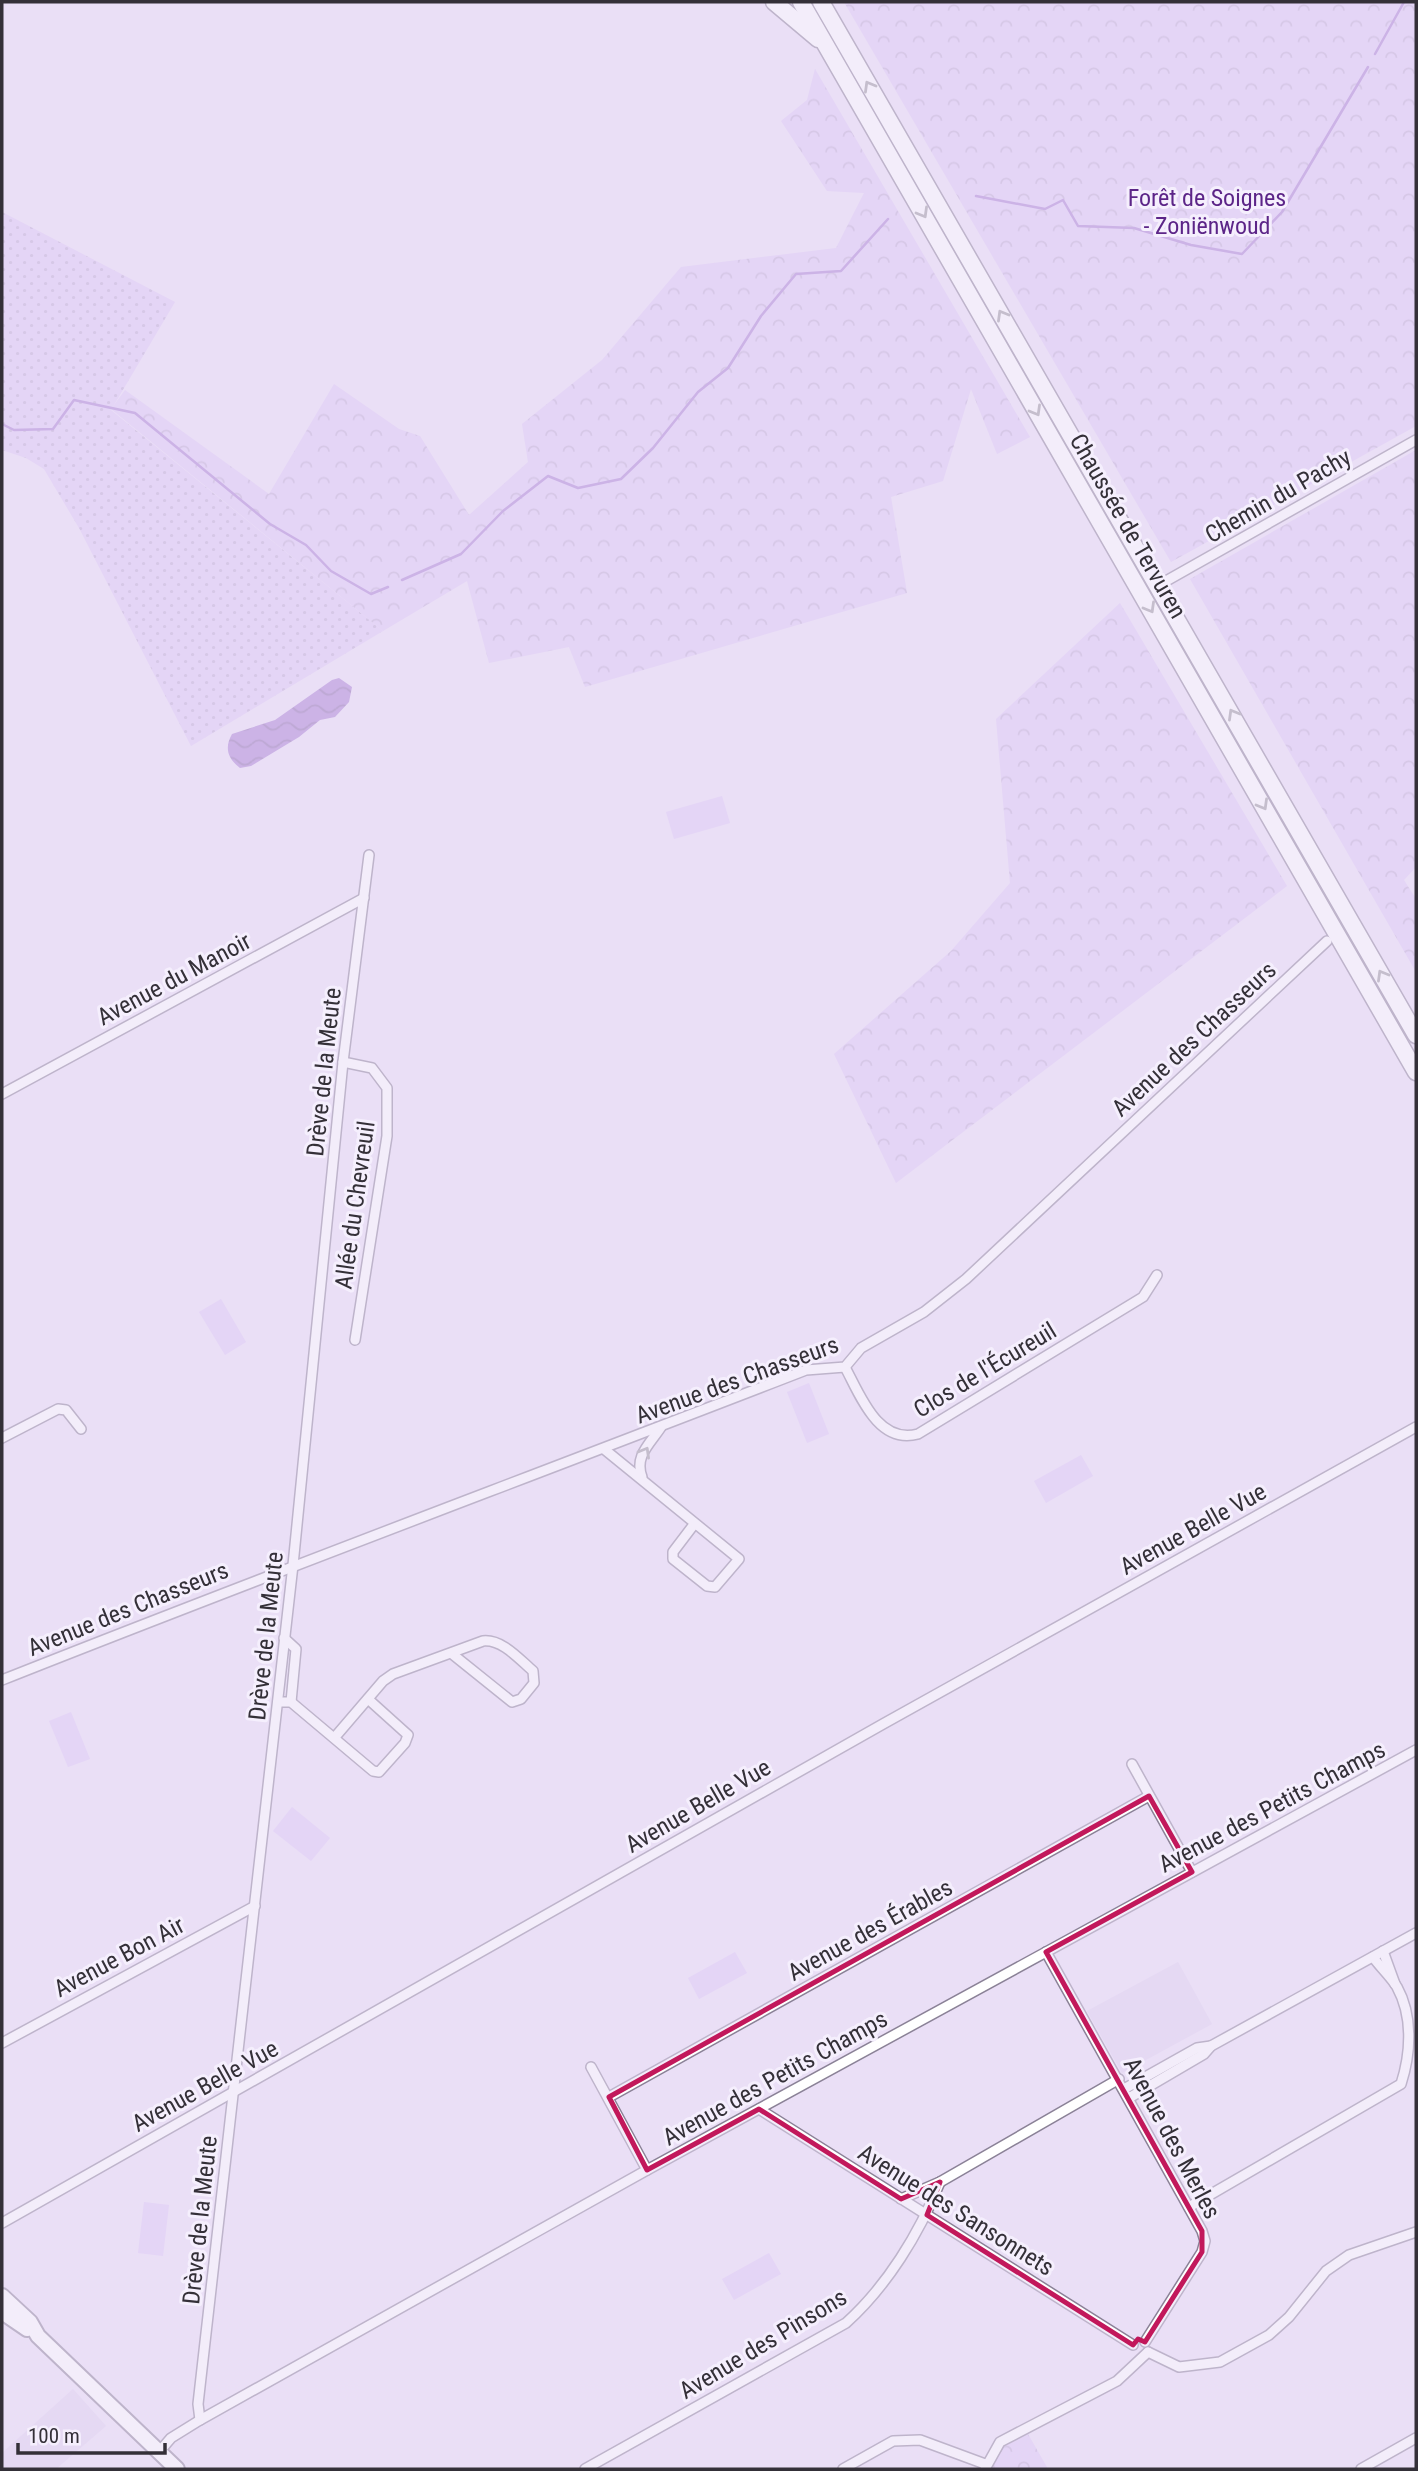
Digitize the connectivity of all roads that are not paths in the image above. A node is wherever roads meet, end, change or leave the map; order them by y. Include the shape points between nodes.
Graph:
1 (774, 2) edge
2 (801, 2) edge
3 (821, 2) edge
4 (832, 2) edge
5 (832, 22) junction
6 (827, 47) junction
7 (1416, 440) edge
8 (1160, 585) junction
9 (369, 855) dead end
10 (364, 898) junction
11 (1327, 941) dead end
12 (1416, 1035) edge
13 (343, 1062) junction
14 (1416, 1072) edge
15 (2, 1094) edge
16 (1157, 1275) dead end
17 (355, 1340) dead end
18 (845, 1367) junction
19 (661, 1427) junction
20 (1416, 1427) edge
21 (81, 1429) dead end
22 (2, 1438) edge
23 (604, 1449) junction
24 (642, 1479) junction
25 (695, 1523) junction
26 (293, 1565) junction
27 (284, 1637) junction
28 (452, 1653) junction
29 (2, 1680) edge
30 (368, 1699) junction
31 (278, 1702) junction
32 (291, 1702) junction
33 (335, 1737) junction
34 (1416, 1751) edge
35 (1132, 1764) dead end
36 (1149, 1796) junction
37 (1192, 1872) junction
38 (255, 1906) junction
39 (1416, 1933) edge
40 (1383, 1951) junction
41 (1046, 1952) junction
42 (1373, 1957) junction
43 (1395, 1984) junction
44 (2, 2043) edge
45 (1212, 2046) junction
46 (591, 2067) dead end
47 (1119, 2079) junction
48 (1124, 2089) junction
49 (233, 2093) junction
50 (609, 2097) junction
51 (1129, 2098) junction
52 (759, 2109) junction
53 (647, 2170) junction
54 (940, 2182) junction
55 (901, 2199) junction
56 (1189, 2207) junction
57 (927, 2214) junction
58 (2, 2223) edge
59 (1416, 2232) edge
60 (2, 2296) edge
61 (2, 2312) edge
62 (35, 2332) junction
63 (1144, 2350) junction
64 (200, 2420) junction
65 (1416, 2438) edge
66 (159, 2452) junction
67 (985, 2467) edge
68 (177, 2469) edge
69 (585, 2469) edge
70 (842, 2469) edge
71 (1361, 2469) edge

1 - 6 highway
2 - 6 highway, Chaussée de Tervuren
3 - 5 highway, Chaussée de Tervuren
4 - 5 highway
8 -> 5 highway, Chaussée de Tervuren
6 -> 14 highway, Chaussée de Tervuren
7 - 8 street, Chemin du Pachy
12 -> 8 highway, Chaussée de Tervuren
9 - 10 street, Drève de la Meute
10 - 13 street, Drève de la Meute
10 - 15 street, Avenue du Manoir
11 - 18 street, Avenue des Chasseurs via 966,1279 924,1312 861,1348
13 - 17 street, Allée du Chevreuil via 372,1068 387,1088 387,1136
13 - 26 street, Drève de la Meute
16 - 18 street, Clos de l'Écureuil via 1143,1297 908,1437 876,1421
18 - 19 street, Avenue des Chasseurs via 806,1370
19 - 23 street, Avenue des Chasseurs
24 -> 19 street via 640,1457
20 - 49 street, Avenue Belle Vue
21 - 22 street via 66,1410 58,1409
23 - 24 street
23 - 26 street, Avenue des Chasseurs
24 - 25 street
25 - 25 street via 739,1559 715,1587 707,1586 673,1559 673,1552
26 - 27 street, Drève de la Meute
26 - 29 street, Avenue des Chasseurs
27 - 31 street, Drève de la Meute
27 - 32 street via 296,1649
28 - 28 street via 483,1641 497,1642 533,1671 534,1684 512,1702
28 - 30 street via 393,1674
30 - 33 street
30 - 33 street via 408,1735 384,1770 373,1771
31 - 32 street
31 - 38 street, Drève de la Meute
32 - 33 street
34 - 37 street, Avenue des Petits Champs
35 - 36 street
36 - 37 street
36 - 50 street, Avenue des Érables
37 - 41 street, Avenue des Petits Champs
38 - 44 street, Avenue Bon Air
38 - 49 street, Drève de la Meute
39 - 40 street
40 - 42 street
40 - 43 street
41 - 47 street, Avenue des Merles
41 - 52 street, Avenue des Petits Champs
42 - 43 street
42 - 45 street
43 - 56 street via 1406,2006 1408,2035 1408,2063 1401,2084
45 - 48 street via 1197,2048
45 - 51 street
46 - 50 street
47 - 48 street, Avenue des Merles
47 - 54 street
48 - 51 street, Avenue des Merles
49 - 58 street, Avenue Belle Vue
49 - 64 street, Drève de la Meute via 198,2404
50 - 53 street
51 - 56 street, Avenue des Merles
52 - 53 street, Avenue des Petits Champs
52 - 55 street, Avenue des Sansonnets
53 - 64 street, Avenue des Petits Champs
54 - 55 street
54 - 57 street, Avenue des Pinsons
55 - 57 street, Avenue des Sansonnets
56 - 63 street, Avenue des Merles via 1205,2241 1202,2252
57 - 63 street, Avenue des Sansonnets via 1133,2345 1137,2341
57 - 69 street, Avenue des Pinsons via 867,2304 846,2323
59 - 63 street via 1349,2255 1326,2272 1269,2335 1220,2362 1180,2367
60 - 62 main road
61 - 62 main road
62 - 66 main road
63 - 67 street, Avenue des Merles via 1117,2381 1000,2442
64 - 66 street, Avenue des Petits Champs via 171,2438
65 - 71 street
66 - 68 main road
67 - 70 street via 944,2447 907,2440 893,2441

